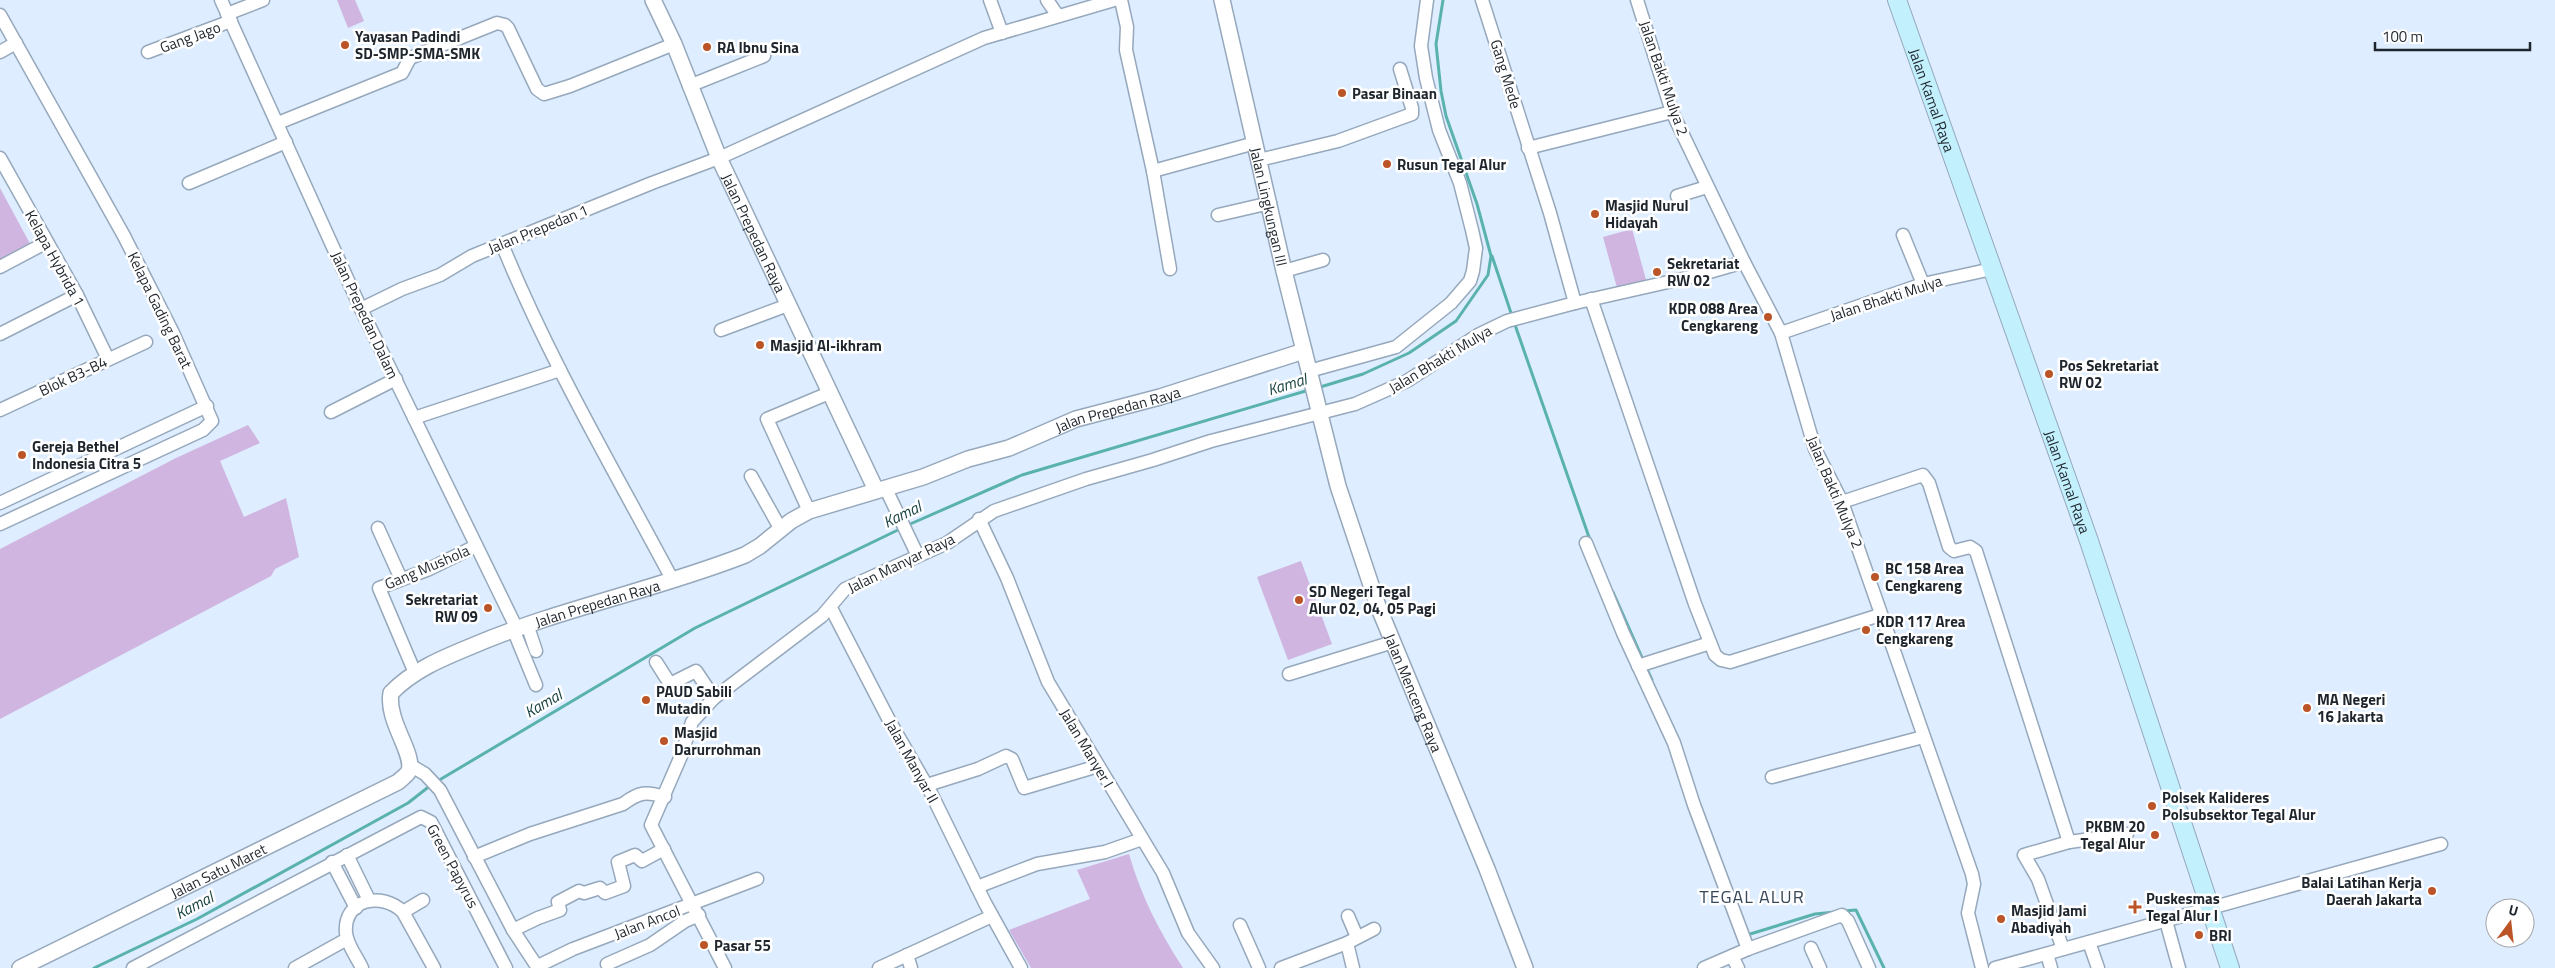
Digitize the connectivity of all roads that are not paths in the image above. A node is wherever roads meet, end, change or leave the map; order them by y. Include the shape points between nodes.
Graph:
1 (220, 0) edge
2 (263, 0) edge
3 (653, 0) edge
4 (990, 0) edge
5 (1047, 0) edge
6 (1114, 0) edge
7 (1121, 0) edge
8 (1222, 0) edge
9 (1427, 0) edge
10 (1482, 0) edge
11 (1637, 0) edge
12 (1897, 0) edge
13 (0, 15) edge
14 (1058, 16) junction
15 (229, 18) junction
16 (1002, 33) junction
17 (16, 43) junction
18 (674, 44) junction
19 (0, 52) edge
20 (148, 52) dead end
21 (764, 56) dead end
22 (1400, 69) dead end
23 (689, 86) junction
24 (1672, 112) junction
25 (278, 123) junction
26 (286, 142) junction
27 (1255, 143) junction
28 (1528, 148) junction
29 (0, 158) edge
30 (719, 158) junction
31 (1260, 160) junction
32 (1153, 171) junction
33 (189, 183) dead end
34 (1707, 187) junction
35 (1677, 196) dead end
36 (1270, 204) junction
37 (1218, 215) dead end
38 (1904, 235) dead end
39 (46, 242) junction
40 (502, 244) junction
41 (1323, 260) dead end
42 (1744, 262) junction
43 (0, 266) edge
44 (1992, 269) junction
45 (1170, 270) dead end
46 (1284, 271) junction
47 (1923, 284) junction
48 (76, 294) junction
49 (1591, 299) junction
50 (1575, 303) junction
51 (788, 305) junction
52 (361, 309) junction
53 (721, 330) dead end
54 (1782, 333) junction
55 (0, 334) edge
56 (146, 342) dead end
57 (1304, 352) junction
58 (108, 359) junction
59 (560, 370) junction
60 (1310, 375) junction
61 (396, 379) junction
62 (829, 393) junction
63 (207, 406) junction
64 (1318, 406) junction
65 (0, 410) edge
66 (331, 412) dead end
67 (414, 418) junction
68 (751, 476) dead end
69 (881, 489) junction
70 (1842, 502) junction
71 (0, 503) edge
72 (809, 511) junction
73 (979, 519) junction
74 (0, 524) edge
75 (378, 528) dead end
76 (780, 528) junction
77 (1586, 543) dead end
78 (476, 546) junction
79 (918, 556) junction
80 (401, 579) junction
81 (672, 579) junction
82 (831, 608) junction
83 (1880, 614) junction
84 (519, 627) junction
85 (1393, 642) junction
86 (1710, 642) junction
87 (536, 651) dead end
88 (656, 662) dead end
89 (1642, 665) junction
90 (416, 672) junction
91 (1289, 674) dead end
92 (536, 685) dead end
93 (714, 698) junction
94 (1924, 737) junction
95 (410, 765) junction
96 (1098, 766) junction
97 (1772, 776) dead end
98 (927, 785) junction
99 (665, 797) junction
100 (2127, 834) dead end
101 (1142, 839) junction
102 (2068, 842) junction
103 (2441, 844) dead end
104 (664, 849) junction
105 (347, 855) junction
106 (474, 857) junction
107 (332, 862) junction
108 (758, 879) dead end
109 (977, 887) junction
110 (369, 900) junction
111 (423, 900) dead end
112 (2210, 907) junction
113 (356, 908) junction
114 (696, 910) junction
115 (403, 912) junction
116 (992, 916) junction
117 (1348, 916) dead end
118 (2166, 921) junction
119 (1240, 925) dead end
120 (1374, 929) dead end
121 (513, 930) junction
122 (347, 939) junction
123 (1352, 940) junction
124 (2089, 942) junction
125 (1811, 948) dead end
126 (1748, 949) junction
127 (2063, 949) junction
128 (2047, 954) junction
129 (907, 955) junction
130 (1735, 962) edge
131 (607, 964) dead end
132 (538, 967) edge
133 (20, 968) edge
134 (133, 968) edge
135 (294, 968) edge
136 (362, 968) edge
137 (434, 968) edge
138 (506, 968) edge
139 (725, 968) edge
140 (879, 968) edge
141 (910, 968) edge
142 (1021, 968) edge
143 (1213, 968) edge
144 (1259, 968) edge
145 (1281, 968) edge
146 (1353, 968) edge
147 (1525, 968) edge
148 (1704, 968) edge
149 (1820, 968) edge
150 (1869, 968) edge
151 (1982, 968) edge
152 (1995, 968) edge
153 (2051, 968) edge
154 (2098, 968) edge
155 (2179, 968) edge
156 (2230, 968) edge

1 - 15 street, Jalan Prepedan Dalam
2 - 15 street, Gang Jago
3 - 18 street, Jalan Prepedan Raya
4 - 16 street
5 - 14 street
6 - 14 street, Jalan Prepedan 1
7 - 32 street via 1127,27 1126,50
8 - 27 street, Jalan Lingkungan III
9 - 60 street via 1421,46 1425,70 1439,130 1460,183 1472,230 1476,248 1473,272 1470,281 1451,303 1396,347
10 - 28 street, Gang Mede
11 - 24 street, Jalan Bakti Mulya 2
12 - 44 main road, Jalan Kamal Raya
13 - 17 street, Kelapa Gading Barat
14 - 16 street, Jalan Prepedan 1
15 - 20 street, Gang Jago
15 - 25 street, Jalan Prepedan Dalam
16 - 30 street, Jalan Prepedan 1 via 984,38
17 - 19 street
17 - 63 street, Kelapa Gading Barat via 124,236
18 - 23 street, Jalan Prepedan Raya
18 - 25 street via 544,94 538,90 512,33 506,24 497,23 410,58 402,73
21 - 23 street
22 - 31 street via 1412,108 1411,115 1326,145
23 - 30 street, Jalan Prepedan Raya
24 - 28 street
24 - 34 street, Jalan Bakti Mulya 2
25 - 26 street, Jalan Prepedan Dalam
26 - 33 street
26 - 52 street, Jalan Prepedan Dalam
27 - 31 street, Jalan Lingkungan III
27 - 32 street
28 - 50 street, Gang Mede
29 - 39 street, Kelapa Hybrida 1
30 - 40 street, Jalan Prepedan 1
30 - 51 street, Jalan Prepedan Raya
31 - 36 street, Jalan Lingkungan III
32 - 45 street
34 - 35 street
34 - 42 street, Jalan Bakti Mulya 2
36 - 37 street
36 - 46 street, Jalan Lingkungan III
38 - 47 street
39 - 43 street
39 - 48 street, Kelapa Hybrida 1
40 - 52 street, Jalan Prepedan 1
40 - 59 street via 524,298
41 - 46 street
42 - 49 street, Jalan Bhakti Mulya
42 - 54 street, Jalan Bakti Mulya 2
44 - 47 street, Jalan Bhakti Mulya
44 - 112 main road, Jalan Kamal Raya via 2089,541
46 - 57 street, Jalan Lingkungan III
47 - 54 street, Jalan Bhakti Mulya
48 - 55 street
48 - 58 street, Kelapa Hybrida 1
49 - 50 street, Jalan Bhakti Mulya
49 - 86 street
50 - 64 street, Jalan Bhakti Mulya via 1508,321 1478,335 1380,395
51 - 53 street
51 - 62 street, Jalan Prepedan Raya
52 - 61 street, Jalan Prepedan Dalam
54 - 70 street, Jalan Bakti Mulya 2 via 1815,449
56 - 58 street, Blok B3-B4
57 - 60 street, Jalan Lingkungan III
57 - 69 street, Jalan Prepedan Raya via 1160,397 1076,419 1009,448
58 - 65 street, Blok B3-B4
59 - 67 street
59 - 81 street
60 - 64 street, Jalan Lingkungan III
61 - 66 street
61 - 67 street, Jalan Prepedan Dalam
62 - 69 street, Jalan Prepedan Raya
62 - 72 street via 767,419
63 - 71 street
63 - 74 street via 212,421 203,430
64 - 73 street, Jalan Manyar Raya via 1013,503
64 - 85 street, Jalan Menceng Raya via 1338,486
67 - 78 street, Jalan Prepedan Dalam
68 - 76 street
69 - 72 street, Jalan Prepedan Raya
69 - 79 street
70 - 83 street, Jalan Bakti Mulya 2
70 - 102 street via 1922,475 1929,483 1949,547 1954,550 1970,547 1976,551
72 - 76 street, Jalan Prepedan Raya
73 - 79 street, Jalan Manyar Raya via 947,542
73 - 96 street, Jalan Manyer I via 1007,578 1048,682
75 - 80 street
76 - 81 street, Jalan Prepedan Raya via 745,555
77 - 89 street
78 - 80 street, Gang Mushola
78 - 84 street, Jalan Prepedan Dalam
79 - 82 street, Jalan Manyar Raya via 854,583 845,589
80 - 90 street, Gang Mushola via 379,588
81 - 84 street, Jalan Prepedan Raya
82 - 93 street, Jalan Manyar Raya
82 - 98 street, Jalan Manyar II
83 - 86 street via 1730,662 1718,657
83 - 94 street, Jalan Bakti Mulya 2
84 - 87 street
84 - 90 street, Jalan Prepedan Raya
84 - 92 street
85 - 91 street
85 - 147 street, Jalan Menceng Raya
86 - 89 street
88 - 93 street via 670,684 696,671
89 - 126 street via 1674,743
90 - 95 street, Jalan Prepedan Raya via 391,693 389,705
93 - 99 street, Jalan Manyar Raya via 692,722
94 - 97 street
94 - 151 street, Jalan Bakti Mulya 2 via 1972,874 1974,884 1968,913
95 - 106 street via 425,774 440,790
95 - 133 street, Jalan Satu Maret via 408,773 398,782
96 - 98 street via 1024,788 1012,759 1006,756 978,769
96 - 101 street, Jalan Manyer I
98 - 109 street, Jalan Manyar II
99 - 104 street, Jalan Manyar Raya via 651,825
99 - 106 street via 636,794 623,804 530,834
100 - 102 street
101 - 109 street via 1105,852 1037,864
101 - 143 street, Jalan Manyer I via 1163,873 1188,933
102 - 127 street via 2024,855 2038,879
103 - 112 street
104 - 114 street, Jalan Manyar Raya
104 - 121 street via 642,861 635,855 618,862 624,886 605,893 600,888 584,893 578,891 558,902 560,910
105 - 107 street, Green Papyrus
105 - 110 street
105 - 138 street, Green Papyrus via 416,818 428,819
106 - 121 street
107 - 113 street
107 - 134 street, Green Papyrus
108 - 114 street, Jalan Ancol
109 - 116 street, Jalan Manyar II
110 - 113 street
110 - 115 street via 388,901
111 - 115 street
112 - 118 street
112 - 156 main road, Jalan Kamal Raya
113 - 122 street via 347,922
114 - 131 street via 650,945
114 - 132 street, Jalan Ancol via 573,949
114 - 139 street, Jalan Manyar Raya
115 - 137 street
116 - 129 street
116 - 142 street
117 - 123 street
118 - 124 street
118 - 155 street
119 - 144 street
120 - 123 street
121 - 132 street
122 - 135 street
122 - 136 street
123 - 145 street
123 - 146 street
124 - 127 street
124 - 154 street
125 - 149 street
126 - 130 street
126 - 150 street via 1837,916 1846,917
127 - 128 street
128 - 152 street
128 - 153 street
129 - 140 street
129 - 141 street
130 - 148 street

